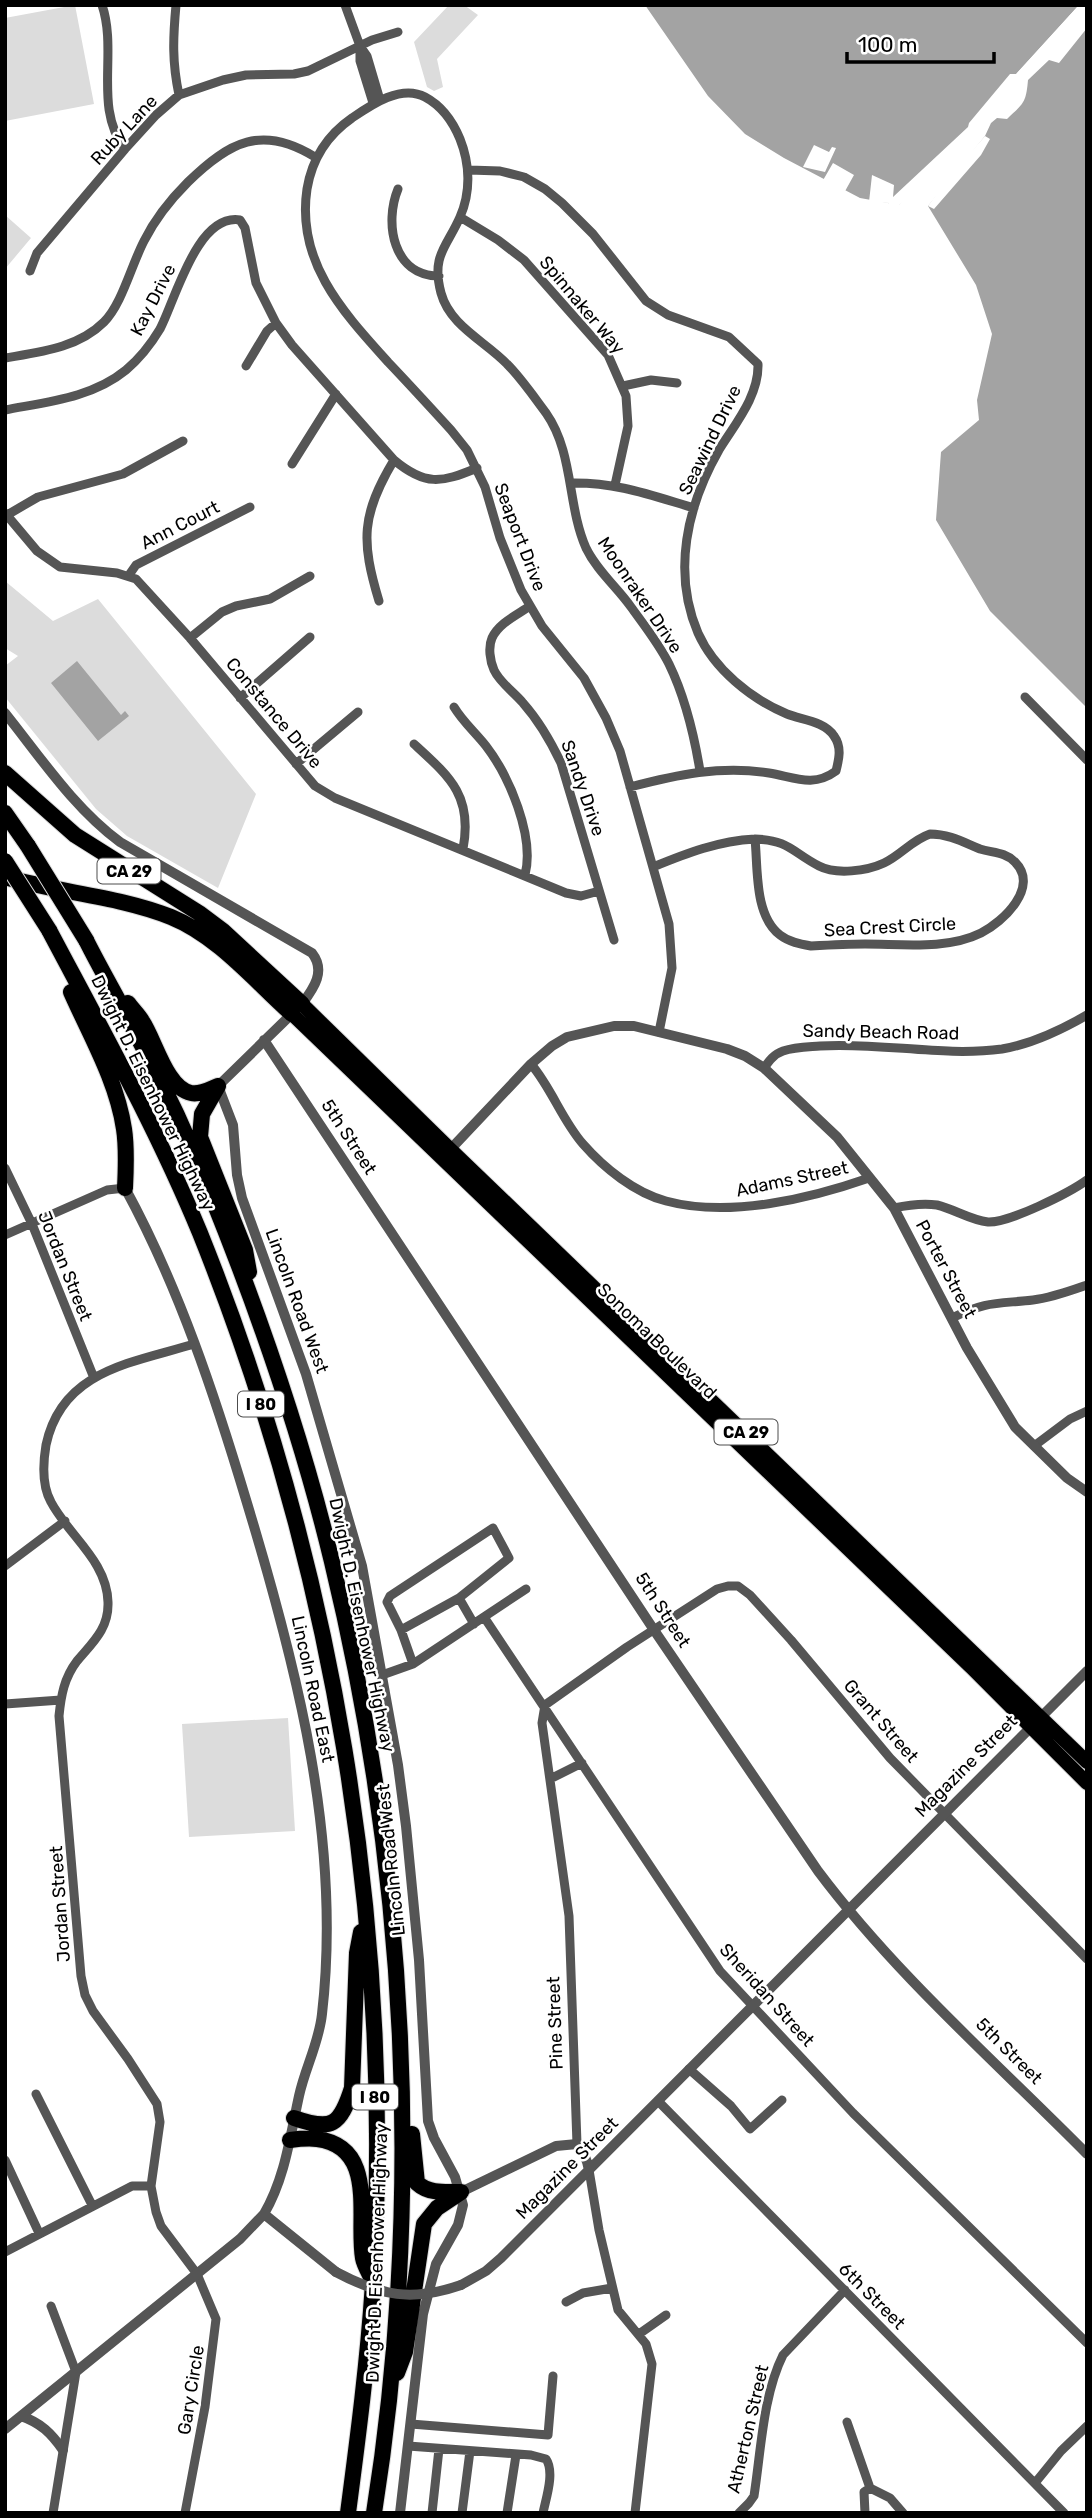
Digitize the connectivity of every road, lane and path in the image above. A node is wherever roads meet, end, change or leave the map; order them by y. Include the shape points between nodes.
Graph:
1 (102, 5) edge
2 (176, 5) edge
3 (345, 5) edge
4 (398, 32) dead end
5 (359, 46) junction
6 (179, 95) junction
7 (377, 102) junction
8 (125, 149) junction
9 (316, 157) junction
10 (469, 170) junction
11 (398, 189) dead end
12 (460, 217) junction
13 (30, 271) dead end
14 (439, 276) junction
15 (276, 323) junction
16 (5, 358) edge
17 (246, 366) dead end
18 (677, 383) dead end
19 (623, 386) junction
20 (336, 394) junction
21 (5, 410) edge
22 (183, 441) dead end
23 (394, 460) junction
24 (292, 464) dead end
25 (477, 468) junction
26 (570, 482) junction
27 (615, 485) junction
28 (250, 506) dead end
29 (694, 508) junction
30 (6, 514) edge
31 (129, 575) junction
32 (310, 576) dead end
33 (379, 601) dead end
34 (530, 606) junction
35 (310, 637) dead end
36 (190, 638) junction
37 (1025, 697) dead end
38 (240, 698) junction
39 (454, 707) dead end
40 (358, 712) dead end
41 (5, 713) edge
42 (414, 744) dead end
43 (1087, 761) edge
44 (296, 764) junction
45 (700, 771) junction
46 (5, 773) edge
47 (630, 787) junction
48 (5, 813) edge
49 (755, 839) junction
50 (463, 849) junction
51 (5, 861) edge
52 (653, 867) junction
53 (524, 875) junction
54 (5, 877) edge
55 (599, 891) junction
56 (49, 930) junction
57 (614, 940) dead end
58 (101, 971) junction
59 (297, 1009) junction
60 (1087, 1016) edge
61 (659, 1032) junction
62 (264, 1040) junction
63 (531, 1065) junction
64 (764, 1068) junction
65 (218, 1086) junction
66 (445, 1154) junction
67 (5, 1168) edge
68 (869, 1178) junction
69 (1087, 1181) edge
70 (125, 1188) junction
71 (894, 1208) junction
72 (32, 1224) junction
73 (5, 1235) edge
74 (1087, 1285) edge
75 (257, 1313) junction
76 (952, 1318) junction
77 (194, 1344) junction
78 (94, 1378) junction
79 (1087, 1411) edge
80 (1034, 1446) junction
81 (1087, 1492) edge
82 (65, 1521) junction
83 (5, 1566) edge
84 (526, 1589) dead end
85 (458, 1598) junction
86 (484, 1617) junction
87 (474, 1624) junction
88 (401, 1630) junction
89 (654, 1630) junction
90 (413, 1664) junction
91 (1087, 1671) edge
92 (382, 1675) junction
93 (61, 1700) junction
94 (5, 1703) edge
95 (545, 1705) junction
96 (1041, 1715) junction
97 (1030, 1727) junction
98 (1087, 1762) edge
99 (582, 1763) junction
100 (550, 1779) junction
101 (1087, 1783) edge
102 (943, 1814) junction
103 (847, 1910) junction
104 (365, 1913) junction
105 (1087, 1959) edge
106 (751, 2006) junction
107 (689, 2069) junction
108 (36, 2094) dead end
109 (782, 2100) dead end
110 (658, 2101) junction
111 (402, 2111) junction
112 (294, 2118) junction
113 (290, 2140) junction
114 (577, 2144) junction
115 (1087, 2154) edge
116 (5, 2161) edge
117 (589, 2170) junction
118 (152, 2186) junction
119 (461, 2192) junction
120 (92, 2205) junction
121 (264, 2214) junction
122 (39, 2233) junction
123 (5, 2252) edge
124 (197, 2274) junction
125 (373, 2282) junction
126 (612, 2288) junction
127 (845, 2290) junction
128 (566, 2302) dead end
129 (51, 2306) dead end
130 (666, 2315) dead end
131 (639, 2334) junction
132 (1087, 2343) edge
133 (76, 2372) junction
134 (553, 2376) dead end
135 (391, 2388) junction
136 (21, 2416) junction
137 (847, 2422) dead end
138 (411, 2424) junction
139 (1087, 2426) edge
140 (5, 2429) edge
141 (408, 2446) junction
142 (439, 2449) junction
143 (63, 2450) junction
144 (470, 2451) junction
145 (516, 2455) junction
146 (1035, 2483) junction
147 (870, 2488) junction
148 (53, 2513) edge
149 (184, 2513) edge
150 (348, 2513) edge
151 (374, 2513) edge
152 (400, 2513) edge
153 (432, 2513) edge
154 (462, 2513) edge
155 (507, 2513) edge
156 (543, 2513) edge
157 (635, 2513) edge
158 (739, 2513) edge
159 (865, 2513) edge
160 (903, 2513) edge
161 (1064, 2513) edge

1 - 8 street via 108,39 108,103 114,130
2 - 6 street via 172,48
3 - 5 street
4 - 5 street, Ruby Lane
5 - 6 street, Ruby Lane via 308,71 246,75
5 - 7 street via 367,56
6 - 8 street, Ruby Lane
7 - 9 street, Seaport Drive via 345,123
7 - 10 street, Moonraker Drive via 411,93 424,96 450,118
8 - 13 street, Ruby Lane via 37,253
9 - 16 street via 289,142 264,140 224,150 162,212 145,237 118,303 106,320 61,347
9 - 25 street, Seaport Drive via 306,219 328,290 451,430
10 - 12 street, Moonraker Drive
10 - 29 street, Seawind Drive via 500,170 545,189 593,234 646,301 668,315 729,337 758,364 746,408 708,472
11 - 14 street via 392,203 398,251 414,270
12 - 14 street, Moonraker Drive via 444,244
12 - 19 street, Spinnaker Way via 524,260 608,355
14 - 26 street, Moonraker Drive via 446,306 455,319 508,364 548,415 566,457
15 - 17 street
15 - 20 street
15 - 21 street, Kay Drive via 256,283 245,228 240,220 232,219 214,228 194,255 152,341 123,372 88,393
18 - 19 street via 651,380
19 - 27 street, Spinnaker Way via 628,426
20 - 23 street
20 - 24 street
22 - 30 street via 123,474 38,497
23 - 25 street via 410,474 438,481
23 - 33 street via 374,498 366,545
25 - 34 street, Seaport Drive via 510,565
26 - 27 street
26 - 45 street, Moonraker Drive via 576,520 590,555 668,663 692,729
27 - 29 street
28 - 31 street, Ann Court via 136,565
29 - 45 street, Seawind Drive via 684,577 699,635 717,662 744,688 783,713 817,723 833,734 839,746 836,771 818,781 757,771
30 - 31 street via 37,551 60,567
31 - 36 street, Constance Drive
32 - 36 street via 270,599 222,612
34 - 47 street, Seaport Drive via 595,698 620,751
34 - 55 street, Sandy Drive via 492,638 493,668 550,740 569,786
35 - 38 street
36 - 38 street, Constance Drive
37 - 43 street
38 - 44 street, Constance Drive
39 - 53 street via 508,781 528,849
40 - 44 street
41 - 59 street via 106,832 312,953 318,961 318,975
42 - 50 street via 450,777 459,796 467,828
44 - 50 street, Constance Drive via 315,786 335,798
45 - 47 street, Seawind Drive
46 - 59 highway, CA 29 via 75,835 223,931
47 - 52 street, Seaport Drive
48 - 58 highway, Dwight D. Eisenhower Highway / I 80, bridge
49 - 49 street, Sea Crest Circle via 785,844 821,868 834,871 883,863 918,838 943,834 1003,854 1016,863 1023,891 1001,919 982,933 956,942 811,946 793,942 771,926 764,912
49 - 52 street, Sea Crest Circle via 704,847
50 - 53 street, Constance Drive
51 - 56 highway, Dwight D. Eisenhower Highway / I 80, bridge
52 - 61 street, Seaport Drive via 672,948 671,984
53 - 55 street, Constance Drive via 573,895
54 - 59 highway, CA 29 via 129,903 173,918
55 - 57 street
56 - 70 highway via 120,1111
56 - 104 highway, Dwight D. Eisenhower Highway / I 80 via 174,1174 254,1383 301,1543 326,1653
58 - 65 highway via 142,1021 175,1084 196,1094
58 - 75 highway, Dwight D. Eisenhower Highway / I 80 via 174,1110
59 - 62 street
59 - 66 main road, Sonoma Boulevard / CA 29
60 - 64 street, Sandy Beach Road via 1002,1049 793,1048 780,1051
61 - 63 street via 614,1026 595,1029 567,1037
61 - 64 street via 727,1049
62 - 65 street
62 - 89 street, 5th Street
63 - 66 street
63 - 68 street, Adams Street via 592,1153 633,1188 666,1201 740,1209
64 - 68 street, Porter Street via 837,1137
65 - 75 highway via 202,1114 200,1137 245,1250
65 - 92 street, Lincoln Road West via 233,1125 242,1198 292,1332 340,1485 362,1566
66 - 96 main road, Sonoma Boulevard / CA 29
66 - 97 main road, Sonoma Boulevard / CA 29
67 - 72 street, Jordan Street
68 - 71 street, Porter Street
69 - 71 street via 1070,1192 990,1222 937,1205
70 - 72 street via 107,1190
70 - 77 street, Lincoln Road East via 143,1220
71 - 76 street, Porter Street
72 - 73 street
72 - 78 street, Jordan Street
74 - 76 street via 1035,1300 973,1307
75 - 111 highway, Dwight D. Eisenhower Highway / I 80 via 310,1477 361,1696 390,1899
76 - 80 street, Porter Street via 996,1398
77 - 78 street, Jordan Street
77 - 112 street, Lincoln Road East via 272,1585 313,1772 326,1872 325,1980 318,2036
78 - 82 street, Jordan Street via 72,1393 59,1410 44,1455 50,1501
79 - 80 street
80 - 81 street, Porter Street
82 - 83 street
82 - 93 street, Jordan Street via 98,1567 108,1600 103,1630 76,1663
84 - 86 street
85 - 87 street
85 - 88 street
85 - 88 street via 509,1558 493,1528 390,1597 387,1602
86 - 87 street
86 - 95 street, Sheridan Street
87 - 90 street
88 - 90 street
89 - 95 street, Grant Street
89 - 102 street, Grant Street via 704,1597 728,1586 738,1587 791,1640
89 - 103 street, 5th Street
90 - 92 street
91 - 96 street, Magazine Street
92 - 119 street, Lincoln Road West via 413,1894 428,2121
93 - 94 street
93 - 118 street, Jordan Street via 81,1976 93,2011 157,2104 160,2122
95 - 99 street, Sheridan Street
95 - 100 street, Pine Street via 542,1723
96 - 97 street, Magazine Street
96 - 98 main road, Sonoma Boulevard / CA 29
97 - 101 main road, Sonoma Boulevard / CA 29
97 - 102 street, Magazine Street
99 - 100 street
99 - 106 street, Sheridan Street via 720,1971
100 - 114 street, Pine Street via 569,1916
102 - 103 street, Magazine Street
102 - 105 street, Grant Street
103 - 106 street, Magazine Street
103 - 115 street, 5th Street
104 - 112 highway via 357,1953 352,2088 341,2116 330,2124 316,2126
104 - 125 highway, Dwight D. Eisenhower Highway / I 80 via 374,2040
106 - 107 street, Magazine Street
106 - 132 street, Sheridan Street
107 - 109 street via 750,2129
107 - 110 street, Magazine Street
108 - 120 street
110 - 117 street, Magazine Street
110 - 127 street, 6th Street
111 - 119 highway via 412,2135 418,2183 436,2192
111 - 135 highway, Dwight D. Eisenhower Highway / I 80
112 - 113 street, Lincoln Road East
113 - 121 street, Lincoln Road East
113 - 125 highway via 330,2142 356,2169 362,2185 363,2259
114 - 117 street, Pine Street
114 - 119 street via 556,2146
116 - 122 street
117 - 121 street, Magazine Street, bridge via 494,2265 461,2285 423,2296 370,2289 336,2272
117 - 126 street, Pine Street
118 - 120 street via 132,2186
118 - 124 street, Jordan Street via 161,2226
119 - 135 highway via 437,2207 424,2224 405,2352
119 - 138 street via 458,2225 436,2264 423,2314
120 - 122 street
121 - 124 street
122 - 123 street
124 - 133 street
124 - 149 street, Gary Circle via 216,2319
125 - 150 highway, Dwight D. Eisenhower Highway / I 80
126 - 128 street via 583,2293
126 - 131 street, Pine Street via 618,2310
127 - 146 street, 6th Street
127 - 158 street, Atherton Street via 783,2354 771,2386 754,2496
129 - 133 street
130 - 131 street
131 - 157 street via 652,2364
133 - 136 street
133 - 143 street
134 - 138 street via 548,2435
135 - 151 highway, Dwight D. Eisenhower Highway / I 80
136 - 140 street
136 - 143 street via 38,2422
137 - 147 street
138 - 141 street
139 - 146 street
141 - 142 street
141 - 152 street
142 - 144 street
142 - 153 street
143 - 148 street
144 - 145 street
144 - 154 street
145 - 155 street
145 - 156 street via 546,2459 550,2464
146 - 161 street, 6th Street
147 - 159 street via 864,2493
147 - 160 street via 890,2498

